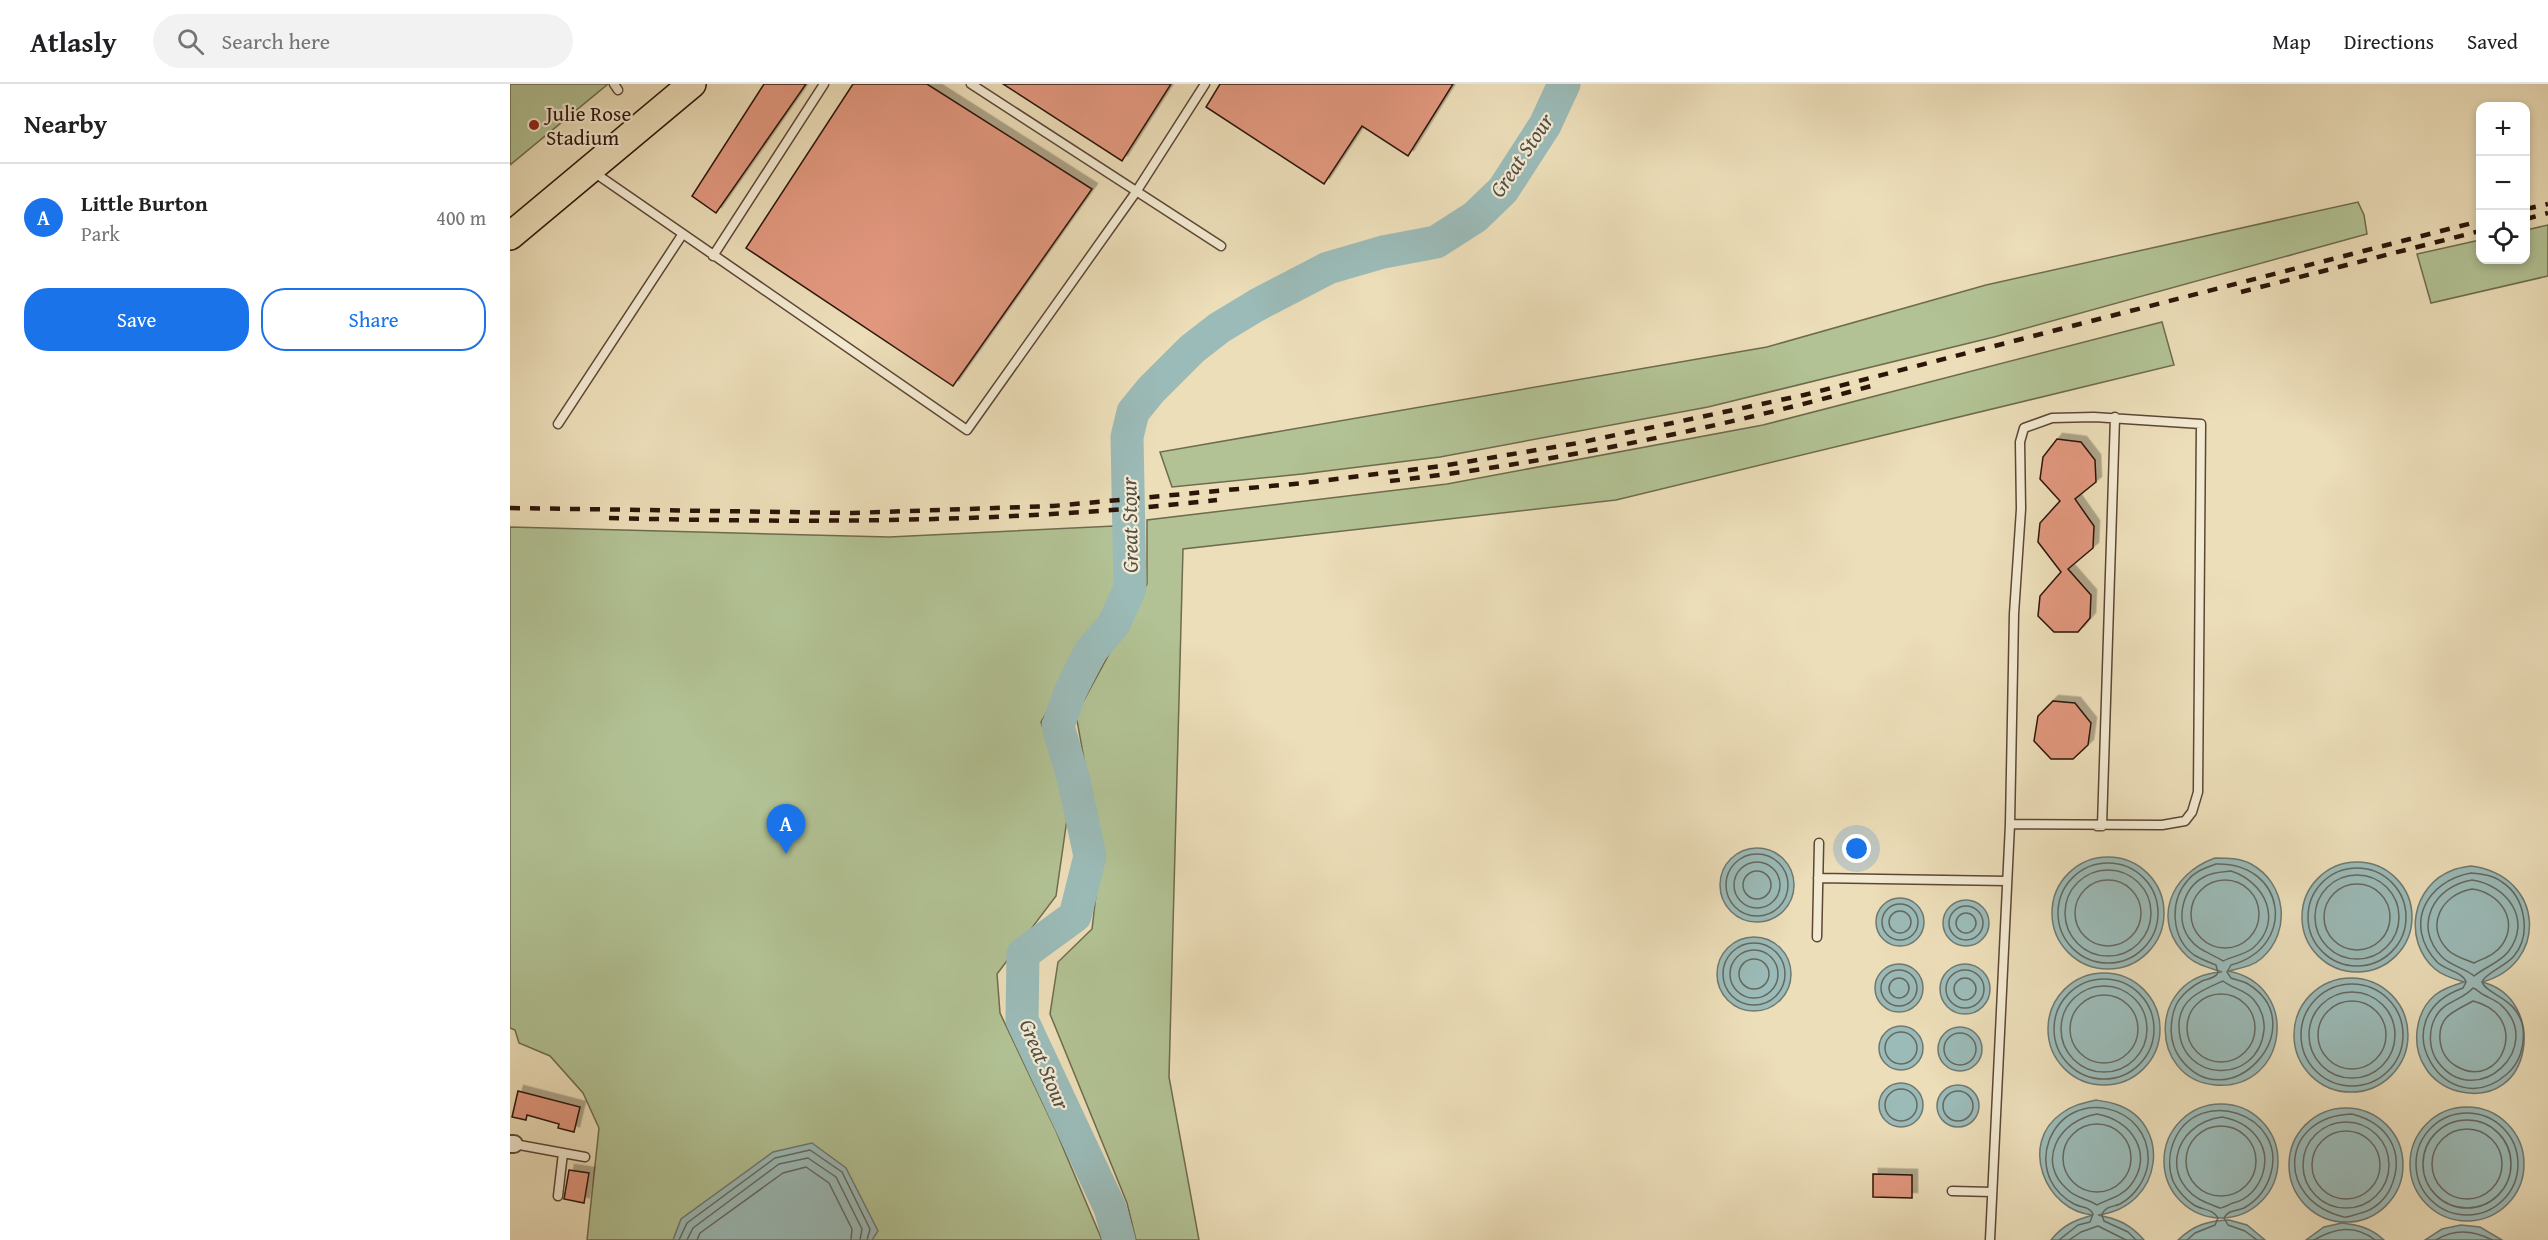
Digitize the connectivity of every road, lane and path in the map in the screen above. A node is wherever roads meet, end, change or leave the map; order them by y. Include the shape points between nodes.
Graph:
1 (692, 84) edge
2 (824, 84) edge
3 (970, 84) edge
4 (1205, 84) edge
5 (590, 169) junction
6 (1136, 192) junction
7 (682, 235) junction
8 (510, 236) edge
9 (1221, 246) dead end
10 (713, 256) junction
11 (2115, 417) junction
12 (558, 424) dead end
13 (2010, 824) junction
14 (2102, 826) junction
15 (1819, 843) dead end
16 (1818, 878) junction
17 (2007, 880) junction
18 (1817, 937) dead end
19 (512, 1144) edge
20 (563, 1153) junction
21 (585, 1157) dead end
22 (1952, 1191) dead end
23 (1992, 1192) junction
24 (558, 1196) dead end
25 (1990, 1240) edge

1 - 5 main road
2 - 10 lane
3 - 6 lane
4 - 6 lane
5 - 7 lane
5 - 8 main road
6 - 9 lane
6 - 10 lane via 967,430
7 - 10 lane
7 - 12 lane
11 - 13 lane via 2052,418 2024,428 2020,442
11 - 14 lane
11 - 14 lane via 2201,424 2198,792 2193,812 2185,821
13 - 14 lane
13 - 17 lane
15 - 16 lane
16 - 17 lane
16 - 18 lane
17 - 23 lane
19 - 20 lane
20 - 21 lane
20 - 24 lane
22 - 23 lane
23 - 25 lane

